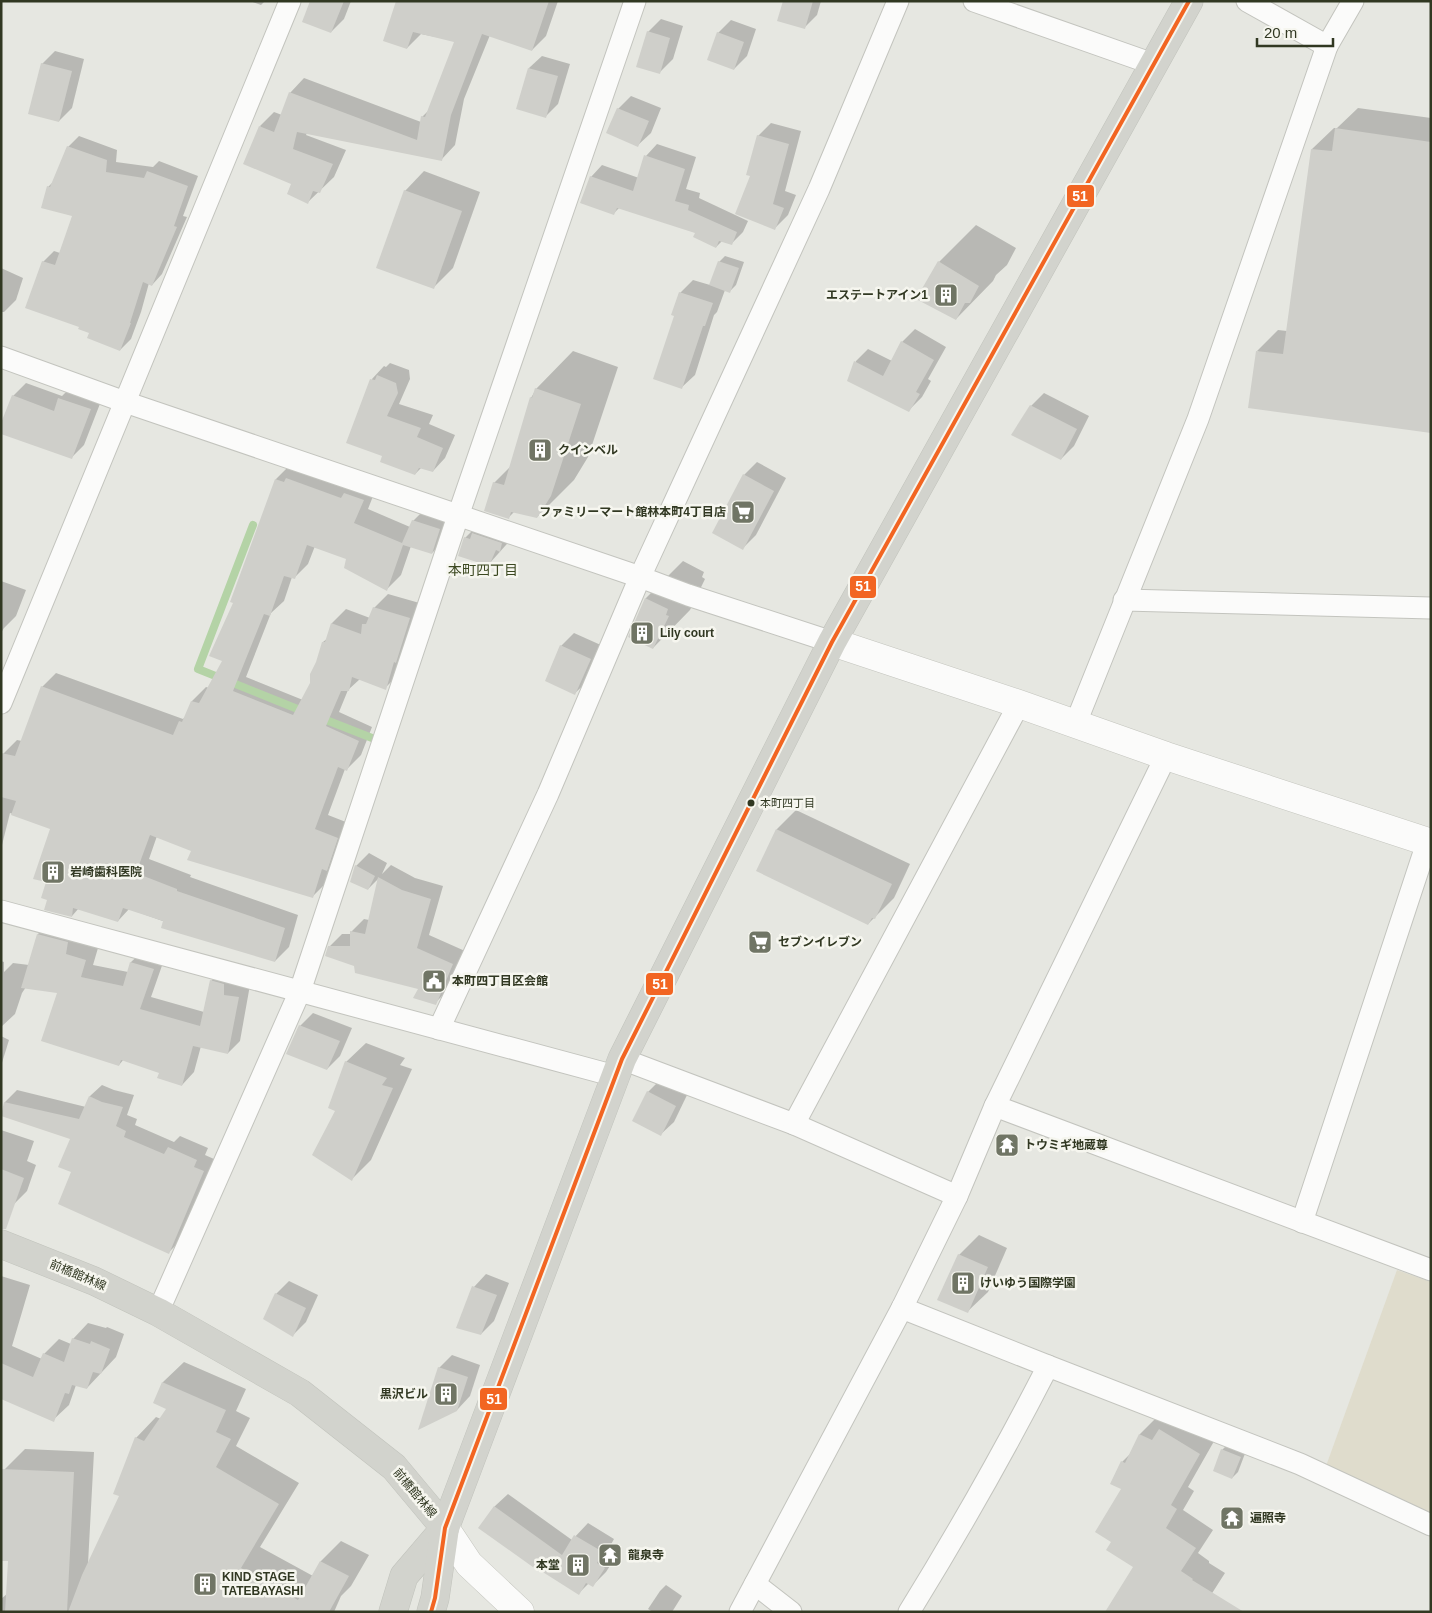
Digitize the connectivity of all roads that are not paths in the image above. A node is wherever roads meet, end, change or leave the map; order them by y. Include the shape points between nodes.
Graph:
1 (290, 1) edge
2 (635, 1) edge
3 (898, 1) edge
4 (974, 1) edge
5 (1188, 1) edge
6 (1247, 1) edge
7 (1353, 1) edge
8 (1327, 46) junction
9 (1152, 64) junction
10 (1, 357) edge
11 (125, 402) junction
12 (458, 516) junction
13 (640, 577) junction
14 (1124, 600) junction
15 (1431, 608) edge
16 (832, 642) junction
17 (1, 703) edge
18 (1019, 704) junction
19 (1075, 725) junction
20 (1166, 756) junction
21 (1429, 843) edge
22 (1, 911) edge
23 (300, 991) junction
24 (439, 1029) junction
25 (619, 1068) junction
26 (995, 1106) junction
27 (794, 1124) junction
28 (957, 1196) junction
29 (1302, 1222) junction
30 (1, 1244) edge
31 (1431, 1270) edge
32 (902, 1308) junction
33 (158, 1312) junction
34 (1048, 1366) junction
35 (1431, 1526) edge
36 (445, 1528) junction
37 (755, 1584) junction
38 (393, 1612) edge
39 (431, 1612) edge
40 (520, 1612) edge
41 (740, 1612) edge
42 (791, 1612) edge
43 (909, 1612) edge

1 - 11 street
2 - 12 street
3 - 13 street via 819,189
4 - 9 street
5 - 9 main road, 前橋館林線
6 - 8 street
7 - 8 street
8 - 14 street via 1198,419
9 - 16 main road, 前橋館林線
10 - 11 street
11 - 12 street
11 - 17 street
12 - 13 street
12 - 23 street
13 - 16 street
13 - 24 street via 548,794
14 - 15 street
14 - 19 street
16 - 18 street
16 - 25 main road, 前橋館林線
18 - 19 street
18 - 27 street
19 - 20 street
20 - 21 street
20 - 26 street
21 - 29 street
22 - 23 street
23 - 24 street
23 - 33 street
24 - 25 street
25 - 27 street
25 - 36 main road, 前橋館林線
26 - 28 street
26 - 29 street
27 - 28 street
28 - 32 street
29 - 31 street
30 - 33 main road, 前橋館林線 via 94,1281
32 - 34 street
32 - 37 street
33 - 36 main road, 前橋館林線 via 300,1392 394,1467
34 - 35 street via 1300,1464
34 - 43 street via 1000,1458
36 - 38 main road via 404,1576
36 - 39 main road
36 - 40 street via 469,1564
37 - 41 street
37 - 42 street

